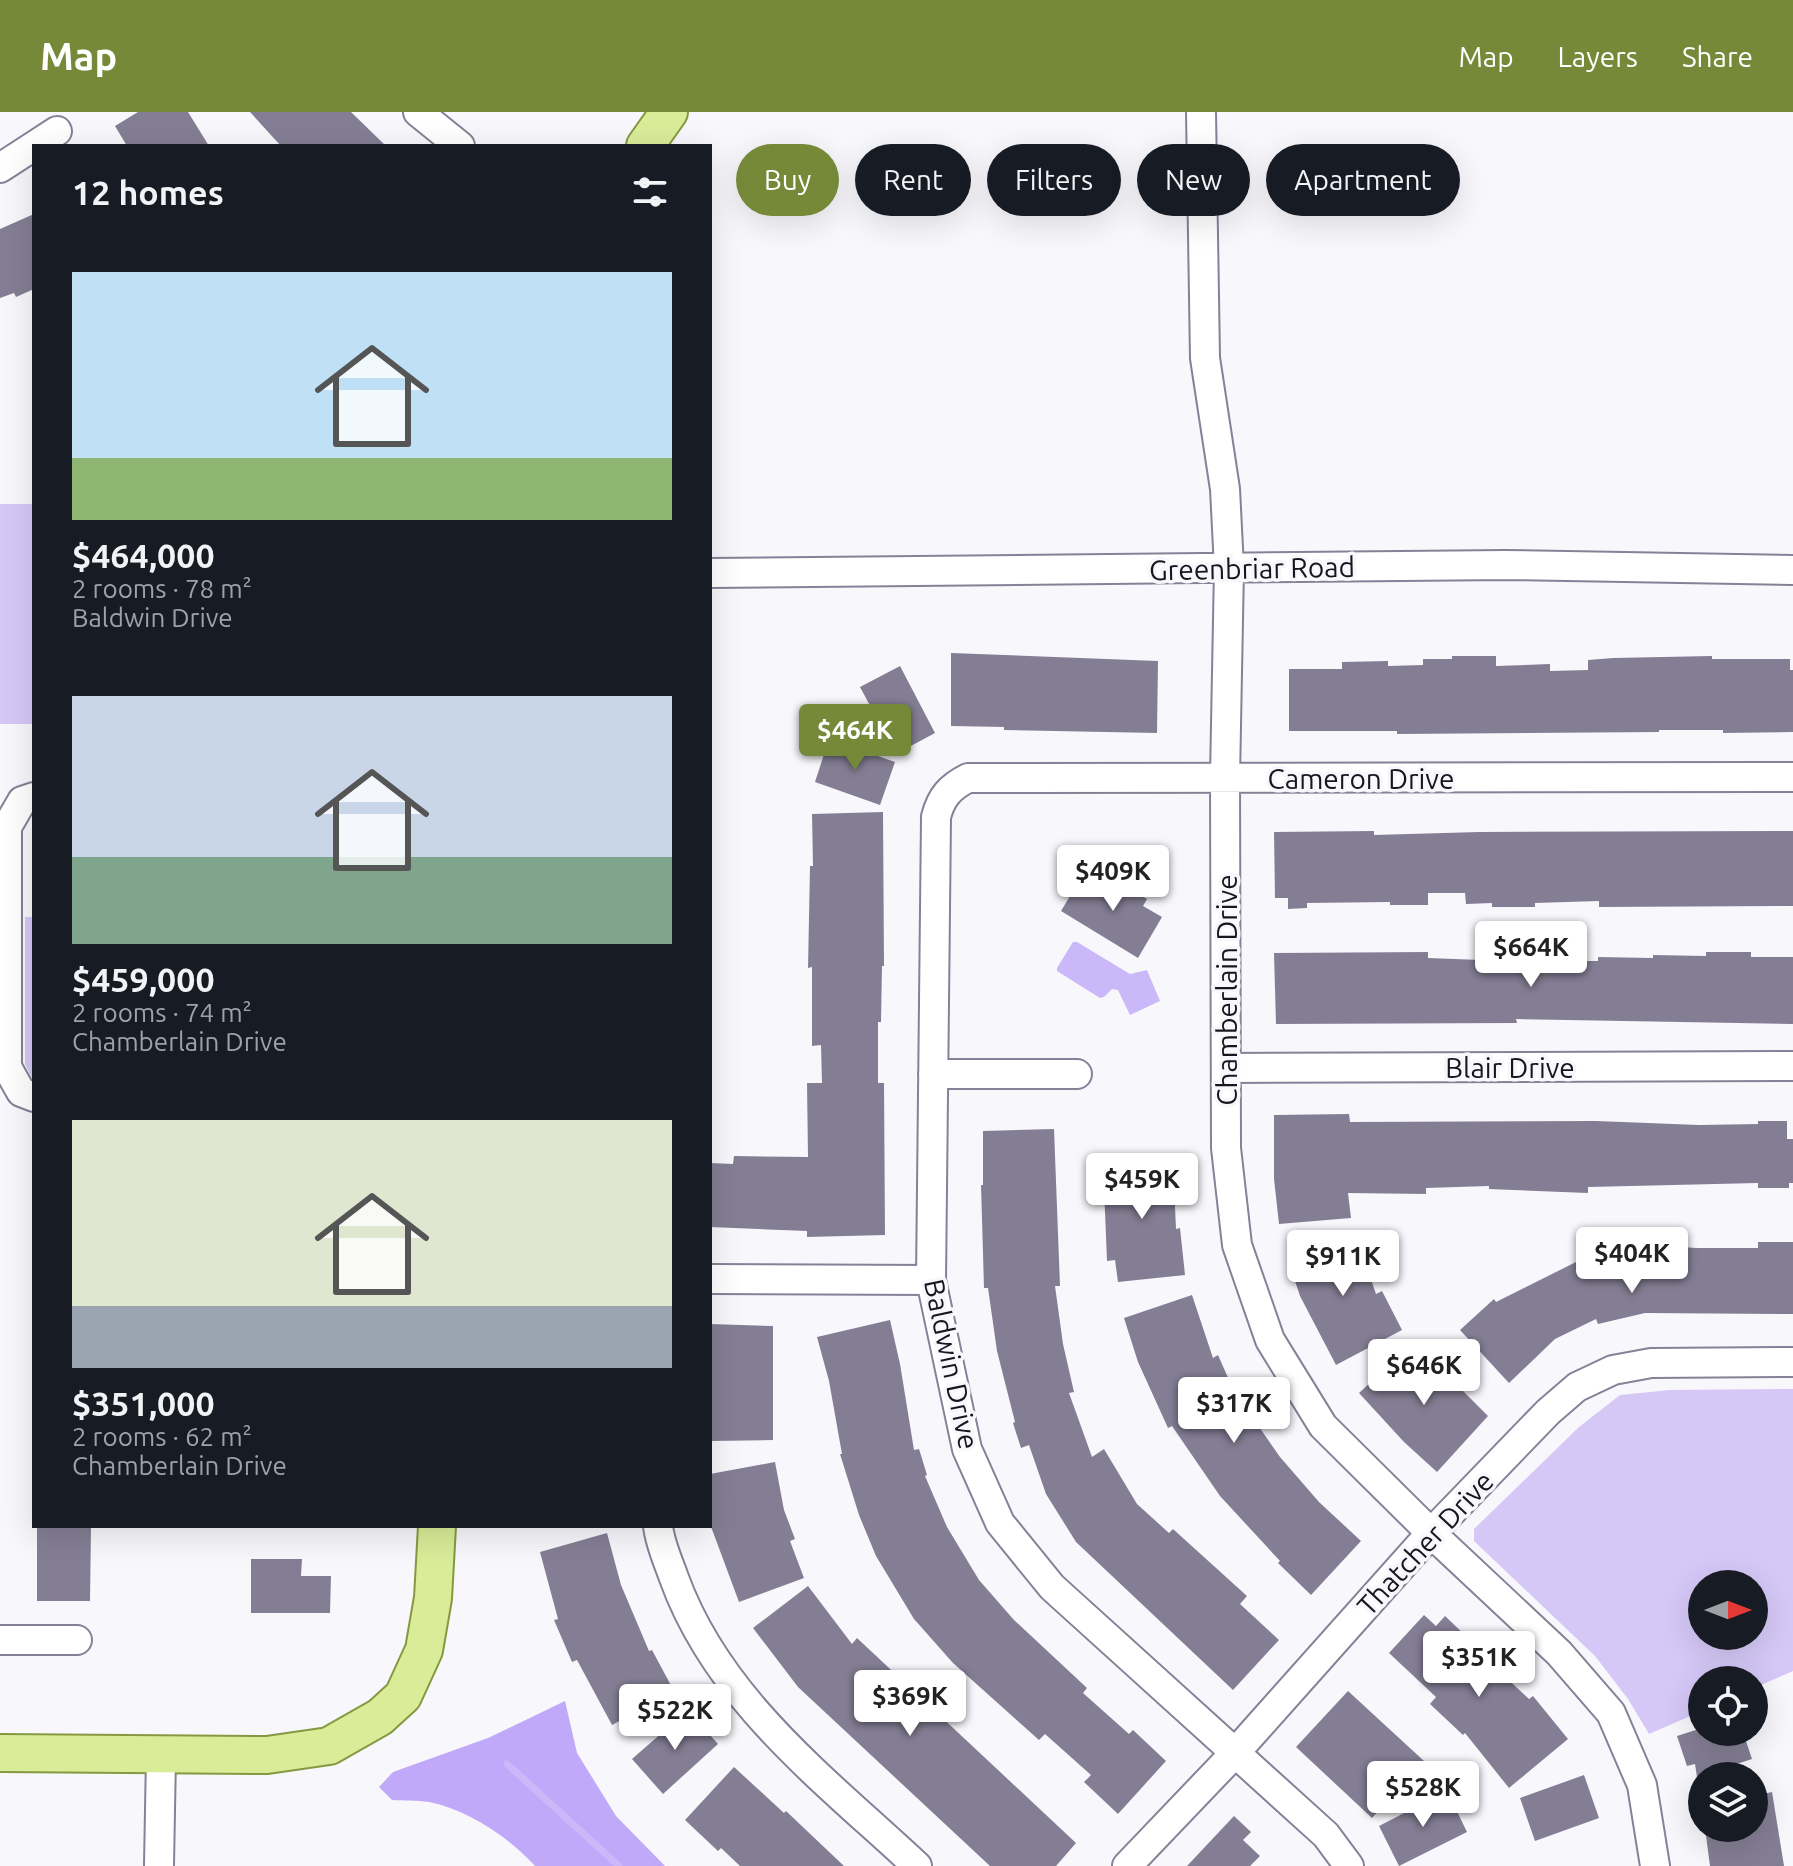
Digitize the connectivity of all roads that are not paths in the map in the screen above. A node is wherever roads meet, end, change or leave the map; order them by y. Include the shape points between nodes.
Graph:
1 (418, 112) edge
2 (669, 112) edge
3 (1201, 112) edge
4 (56, 130) edge
5 (35, 144) edge
6 (458, 144) edge
7 (646, 144) edge
8 (32, 146) edge
9 (0, 168) edge
10 (1229, 568) junction
11 (1793, 570) edge
12 (712, 573) edge
13 (1793, 777) edge
14 (1225, 778) junction
15 (32, 798) edge
16 (939, 804) joint
17 (1793, 1066) edge
18 (1226, 1068) junction
19 (933, 1074) junction
20 (1077, 1074) dead end
21 (32, 1096) edge
22 (712, 1279) edge
23 (931, 1280) junction
24 (1793, 1362) edge
25 (437, 1528) edge
26 (659, 1528) edge
27 (1431, 1533) junction
28 (0, 1640) edge
29 (77, 1640) dead end
30 (0, 1753) edge
31 (1234, 1754) junction
32 (161, 1755) junction
33 (159, 1866) edge
34 (917, 1866) edge
35 (1127, 1866) edge
36 (1349, 1866) edge
37 (1655, 1866) edge

1 - 6 street
2 - 7 main road
3 - 10 street, Chamberlain Drive via 1205,358 1225,489
4 - 5 street
8 - 9 street
10 - 11 street, Greenbriar Road
10 - 12 street, Greenbriar Road
10 - 14 street, Chamberlain Drive
13 - 14 street, Cameron Drive
14 - 16 street, Cameron Drive via 968,778
14 - 18 street, Chamberlain Drive
15 - 21 street via 22,801 7,827 7,1067 21,1092
16 - 19 street, Baldwin Drive
17 - 18 street, Blair Drive
18 - 27 street, Chamberlain Drive via 1226,1148 1237,1245 1270,1340 1323,1426
19 - 20 street
19 - 23 street, Baldwin Drive
22 - 23 street
23 - 31 street, Baldwin Drive via 967,1449 1000,1523 1052,1587
24 - 27 street, Thatcher Drive via 1651,1363 1613,1370 1577,1387
25 - 32 main road via 424,1650 403,1696 380,1717 329,1746 267,1755
26 - 34 street via 687,1612 724,1674 763,1723
27 - 31 street, Thatcher Drive
27 - 37 street, Chamberlain Drive via 1559,1653 1611,1713 1642,1785
28 - 29 street
30 - 32 main road
31 - 35 street, Thatcher Drive
31 - 36 street, Baldwin Drive via 1326,1835
32 - 33 street

